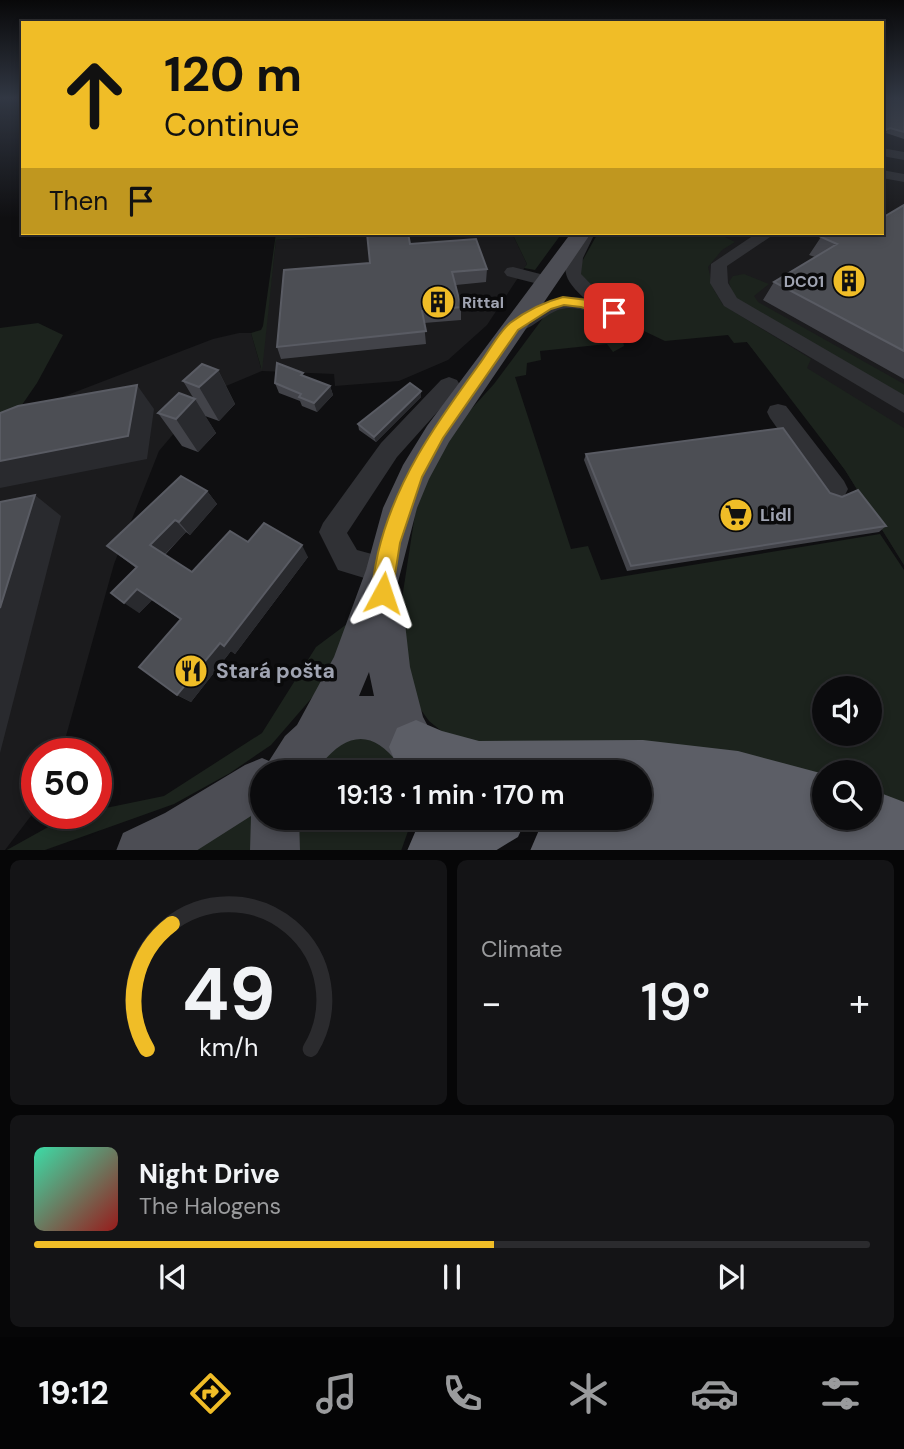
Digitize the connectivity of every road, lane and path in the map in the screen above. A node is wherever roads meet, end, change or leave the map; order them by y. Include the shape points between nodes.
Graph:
1 (884, 174) edge
2 (904, 178) edge
3 (580, 235) edge
4 (586, 235) edge
5 (764, 235) edge
6 (513, 272) dead end
7 (546, 281) junction
8 (514, 327) junction
9 (449, 385) dead end
10 (904, 405) edge
11 (778, 412) dead end
12 (835, 489) dead end
13 (384, 570) junction
14 (416, 751) edge
15 (290, 760) edge
16 (292, 760) edge
17 (250, 788) edge
18 (652, 797) edge
19 (812, 799) edge
20 (882, 822) edge
21 (275, 830) edge
22 (428, 830) edge
23 (474, 830) edge
24 (904, 831) edge
25 (141, 850) edge
26 (275, 850) edge
27 (423, 850) edge
28 (437, 850) edge
29 (560, 850) edge
30 (857, 850) edge
31 (882, 850) edge

1 - 2 lane
3 - 7 main road
4 - 8 lane via 571,273 581,288 614,313 563,301
5 - 10 lane via 719,264 719,283 730,302
6 - 7 lane
7 - 8 main road
8 - 13 main road via 414,475
9 - 13 lane via 389,450 332,532 348,561
11 - 12 lane
13 - 14 main road via 384,642 394,695
13 - 15 main road via 349,671
14 - 16 main road via 383,720 362,717 337,722
14 - 19 highway via 479,768 643,767 738,779
17 - 25 main road via 183,831
18 - 31 highway via 716,800 781,814
20 - 24 highway
21 - 26 main road
22 - 27 main road
23 - 28 highway
29 - 30 highway via 606,830 658,826 787,836

